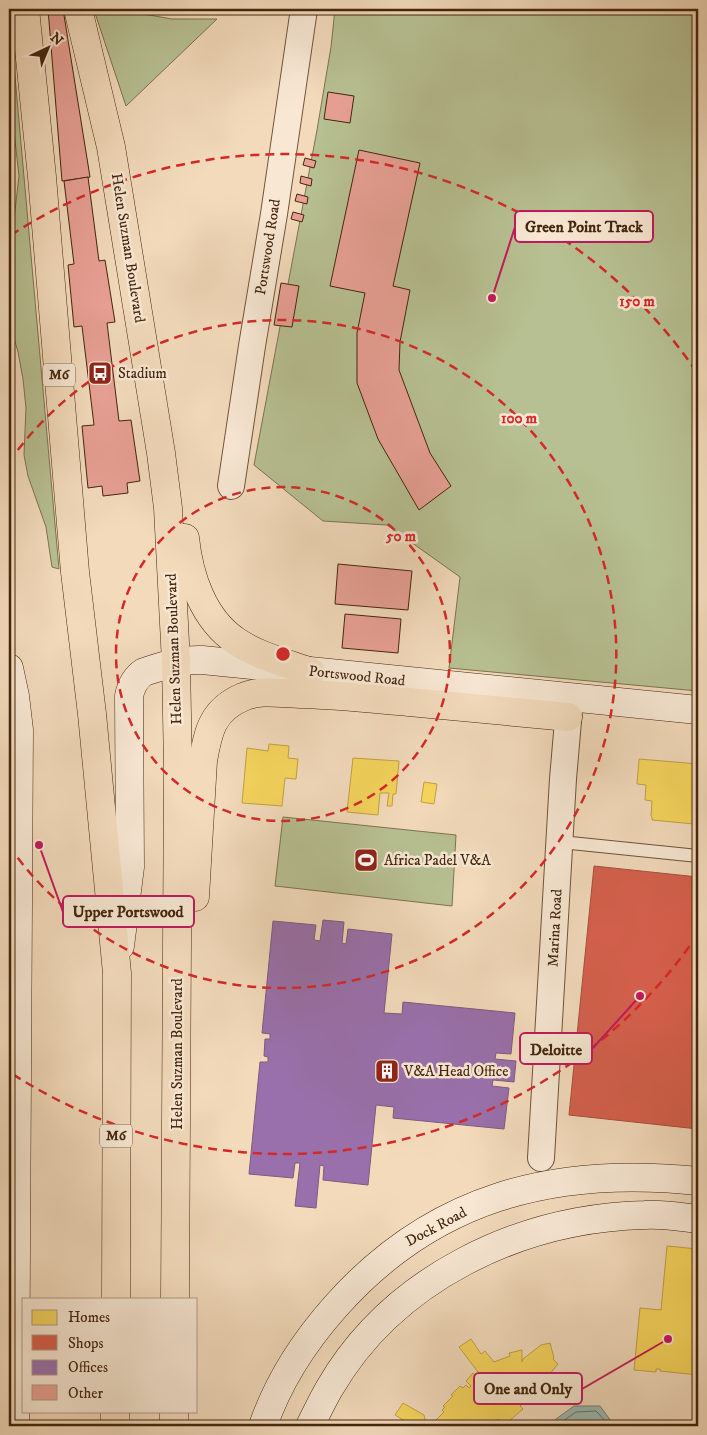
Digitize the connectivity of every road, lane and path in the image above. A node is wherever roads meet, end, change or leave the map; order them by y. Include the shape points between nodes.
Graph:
1 (25, 9) edge
2 (78, 9) edge
3 (304, 9) edge
4 (161, 453) junction
5 (231, 486) dead end
6 (176, 662) junction
7 (9, 668) edge
8 (311, 672) junction
9 (569, 707) junction
10 (698, 710) edge
11 (698, 728) edge
12 (560, 842) junction
13 (698, 856) edge
14 (14, 938) edge
15 (178, 969) junction
16 (117, 973) junction
17 (541, 1158) dead end
18 (698, 1181) edge
19 (698, 1219) edge
20 (116, 1298) edge
21 (175, 1298) edge
22 (116, 1412) edge
23 (174, 1412) edge
24 (14, 1426) edge
25 (115, 1426) edge
26 (174, 1426) edge
27 (263, 1426) edge
28 (310, 1426) edge

1 - 16 main road, M6 via 75,572
2 - 4 main road, Helen Suzman Boulevard via 111,147
3 - 5 street, Portswood Road
4 - 6 main road, Helen Suzman Boulevard via 170,537
4 - 8 main road via 183,520 190,570 210,613 220,627 238,642 272,659
6 - 8 street, Portswood Road via 202,660
6 - 15 main road, Helen Suzman Boulevard
6 - 16 street, Portswood Road via 139,675 128,696 130,867
7 - 14 street via 19,730
8 - 9 street, Portswood Road
9 - 10 street, Portswood Road
9 - 11 street, Portswood Road
9 - 12 street, Marina Road
9 - 15 main road via 255,693 233,702 216,717 209,729 203,761 193,925
12 - 13 lane
12 - 17 street, Marina Road
14 - 24 street
15 - 21 main road, Helen Suzman Boulevard
16 - 20 main road, M6
18 - 27 street, Dock Road via 646,1177 560,1182 498,1196 444,1220 407,1241 374,1266 322,1322 272,1401
19 - 28 street via 647,1214 572,1222 509,1240 444,1272 397,1307 375,1329 329,1388
22 - 25 main road
23 - 26 main road

